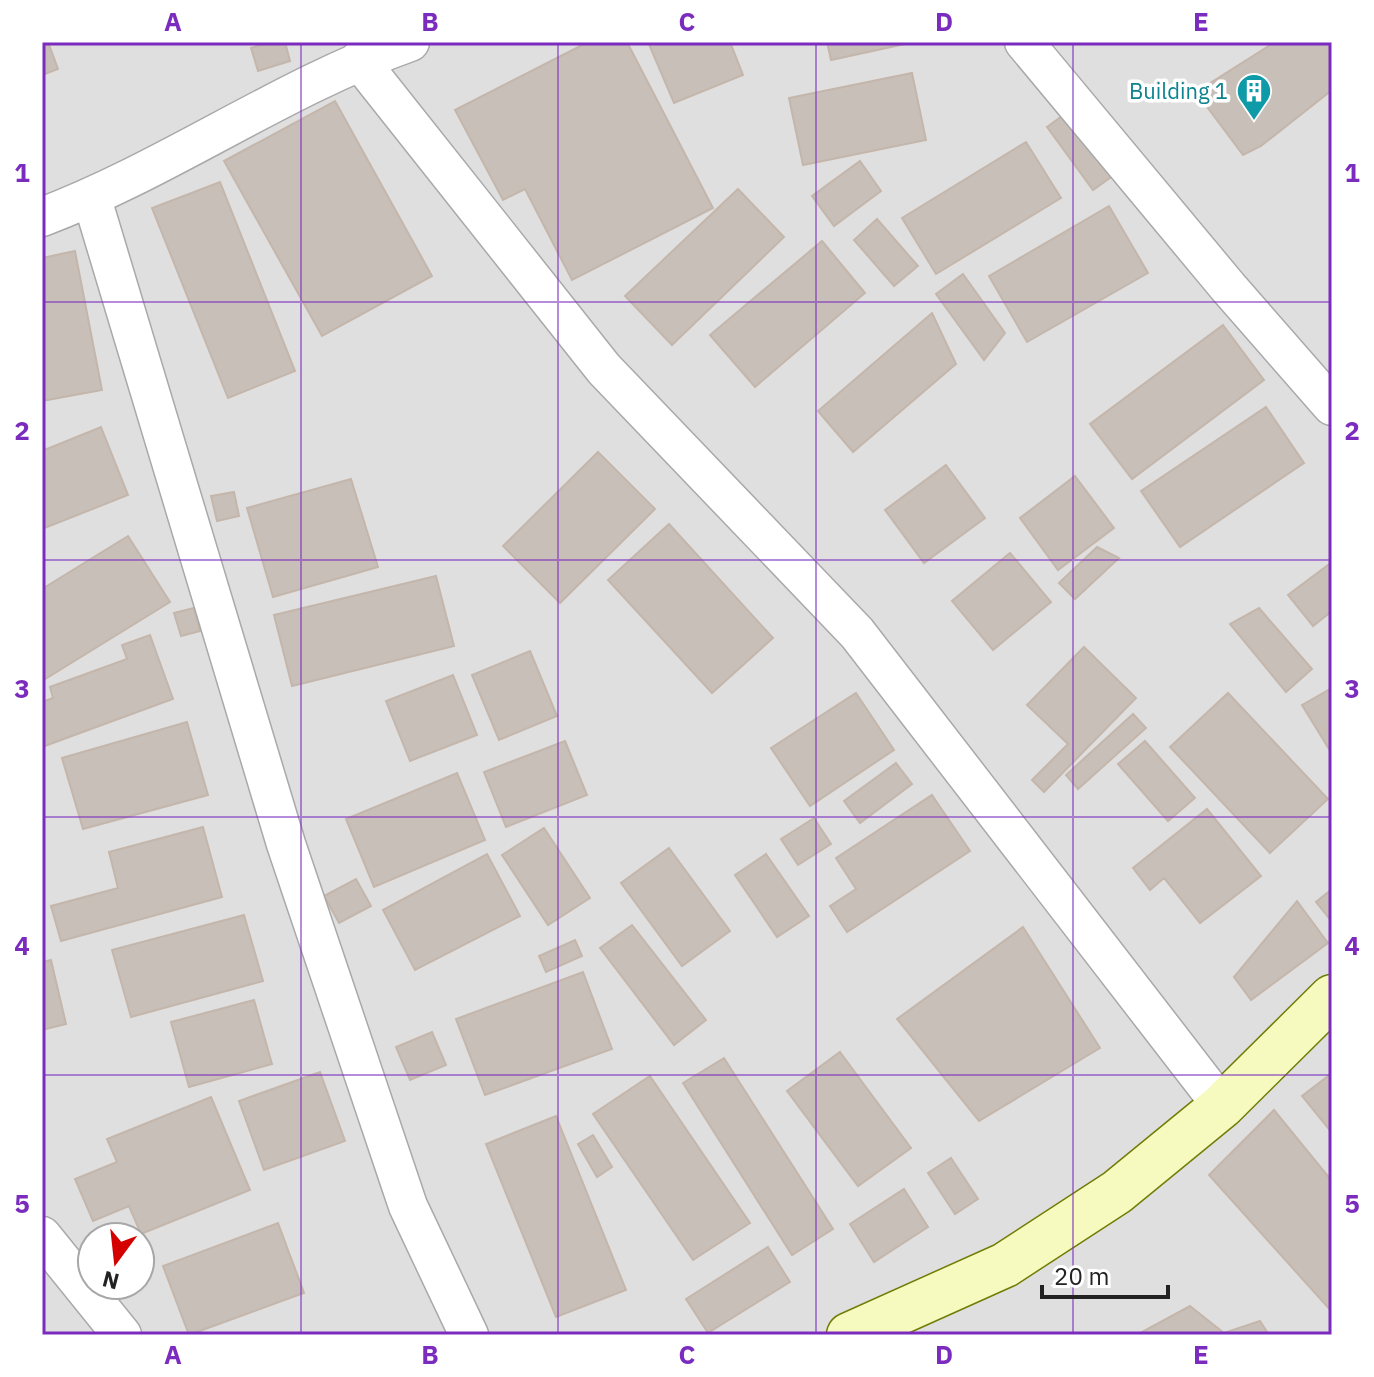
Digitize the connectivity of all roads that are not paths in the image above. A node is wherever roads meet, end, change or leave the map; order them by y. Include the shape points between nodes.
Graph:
1 (410, 42) edge
2 (1024, 42) edge
3 (359, 60) junction
4 (92, 199) junction
5 (42, 217) edge
6 (1332, 406) edge
7 (1332, 997) edge
8 (1222, 1106) junction
9 (42, 1236) edge
10 (122, 1335) edge
11 (469, 1335) edge
12 (849, 1335) edge

1 - 3 street
2 - 6 street
3 - 4 street
3 - 8 street via 604,369 857,633
4 - 5 street
4 - 11 street via 291,859 408,1206
7 - 8 street
8 - 12 street via 1117,1192 1005,1265
9 - 10 street

